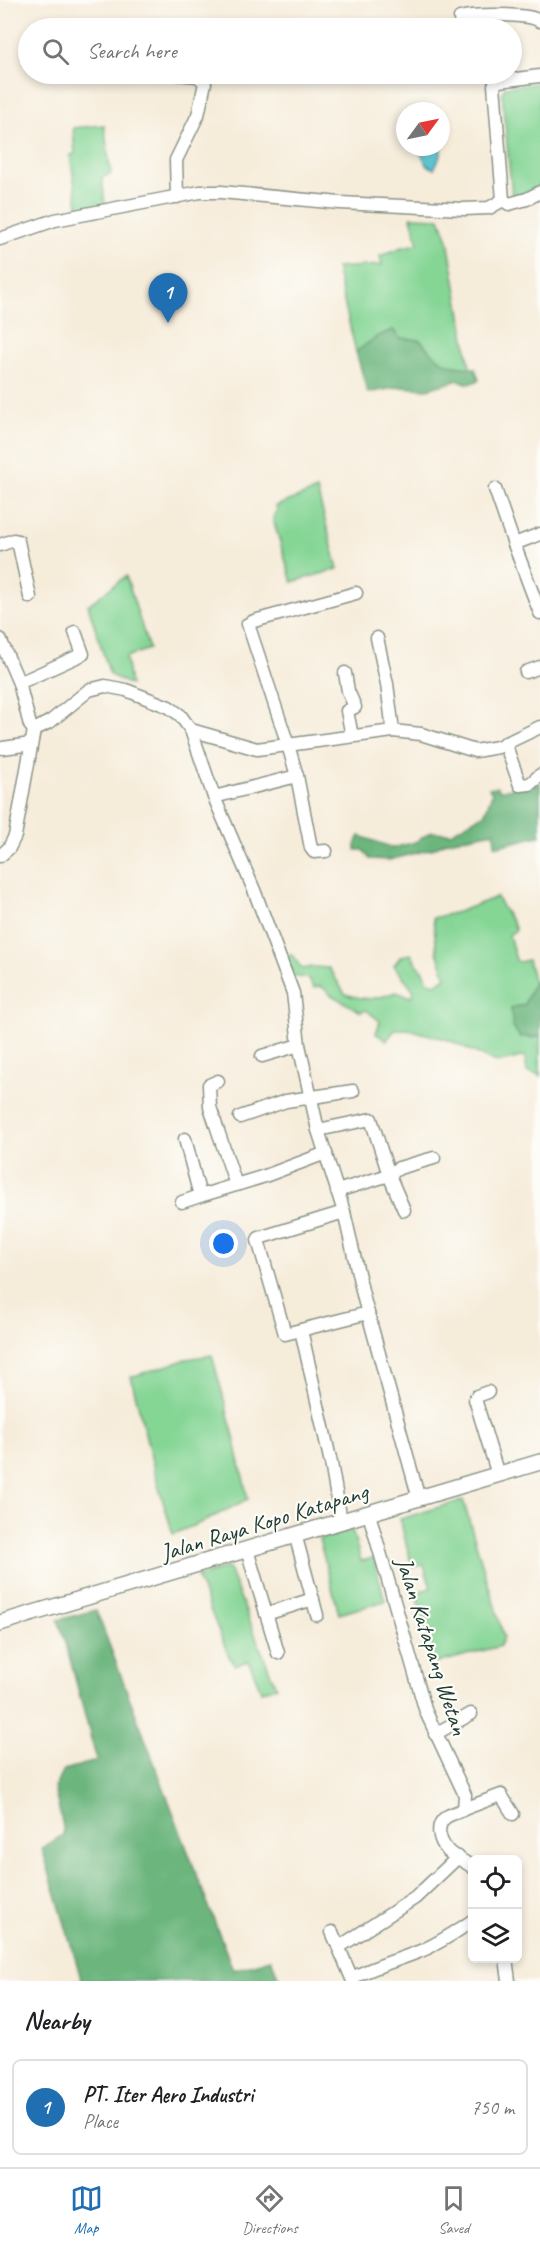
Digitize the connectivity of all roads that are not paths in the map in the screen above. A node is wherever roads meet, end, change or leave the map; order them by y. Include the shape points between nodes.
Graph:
1 (460, 18) edge
2 (540, 21) edge
3 (540, 76) edge
4 (522, 78) edge
5 (205, 84) edge
6 (495, 84) edge
7 (540, 192) edge
8 (177, 197) junction
9 (503, 200) junction
10 (0, 239) edge
11 (495, 489) dead end
12 (540, 534) edge
13 (514, 544) junction
14 (0, 545) edge
15 (356, 593) dead end
16 (30, 597) dead end
17 (540, 613) edge
18 (75, 632) dead end
19 (0, 639) edge
20 (377, 639) dead end
21 (540, 667) edge
22 (526, 672) dead end
23 (345, 673) dead end
24 (19, 683) junction
25 (540, 727) edge
26 (34, 730) junction
27 (190, 730) junction
28 (393, 731) junction
29 (352, 736) junction
30 (505, 742) junction
31 (31, 744) junction
32 (288, 745) junction
33 (3, 748) dead end
34 (540, 775) edge
35 (297, 776) junction
36 (214, 797) junction
37 (326, 850) dead end
38 (0, 856) edge
39 (299, 1045) junction
40 (262, 1056) dead end
41 (218, 1081) dead end
42 (353, 1091) dead end
43 (312, 1098) junction
44 (240, 1117) dead end
45 (318, 1130) junction
46 (185, 1139) dead end
47 (326, 1153) junction
48 (434, 1158) dead end
49 (389, 1174) junction
50 (236, 1185) junction
51 (337, 1191) junction
52 (200, 1196) junction
53 (182, 1202) dead end
54 (404, 1210) dead end
55 (344, 1212) junction
56 (368, 1313) junction
57 (301, 1330) junction
58 (489, 1392) dead end
59 (540, 1462) edge
60 (498, 1475) junction
61 (419, 1499) junction
62 (369, 1514) junction
63 (341, 1521) junction
64 (296, 1534) junction
65 (247, 1550) junction
66 (313, 1599) junction
67 (266, 1614) junction
68 (317, 1615) dead end
69 (0, 1623) edge
70 (278, 1653) dead end
71 (471, 1714) dead end
72 (435, 1734) junction
73 (464, 1809) junction
74 (513, 1814) dead end
75 (458, 1857) junction
76 (468, 1864) edge
77 (468, 1924) edge
78 (332, 1932) dead end
79 (339, 1947) junction
80 (507, 1963) edge
81 (353, 1979) edge
82 (509, 1981) edge

1 - 2 street via 526,17
3 - 4 street
5 - 8 street via 198,116 176,160
6 - 9 street
7 - 9 street via 509,204
8 - 9 street via 220,192 464,209 489,208
8 - 10 street via 55,220
11 - 13 street
12 - 13 street
13 - 17 street
14 - 16 street via 18,542
15 - 32 street via 248,624
18 - 24 street via 83,654
19 - 24 street
20 - 28 street
21 - 22 street
23 - 29 street via 355,708 347,711
24 - 26 street via 24,711
25 - 30 street
26 - 27 street via 49,723 89,690 105,686 169,707 180,714
26 - 31 street
27 - 32 street via 257,749
27 - 36 street
28 - 29 street
28 - 30 street via 420,734 470,751 498,747
29 - 32 street
30 - 34 street via 520,785 530,784
31 - 33 street
31 - 38 street via 15,836
32 - 35 street
35 - 36 street
35 - 37 street via 311,848 314,852
36 - 39 street via 293,993
39 - 40 street
39 - 43 street
41 - 50 street via 209,1085 208,1101
42 - 43 street
43 - 44 street via 286,1101
43 - 45 street
45 - 47 street
45 - 49 street via 371,1119
46 - 52 street
47 - 50 street
47 - 51 street
48 - 49 street
49 - 51 street
49 - 54 street
50 - 52 street
51 - 55 street
52 - 53 street
55 - 56 street
55 - 57 street via 258,1239 285,1334
56 - 57 street
56 - 61 street
57 - 63 street
58 - 60 street via 475,1398
59 - 60 main road, Jalan Raya Kopo Katapang
60 - 61 main road, Jalan Raya Kopo Katapang
61 - 62 main road, Jalan Raya Kopo Katapang
62 - 63 main road, Jalan Raya Kopo Katapang
62 - 72 street, Jalan Katapang Wetan
63 - 64 main road, Jalan Raya Kopo Katapang
64 - 65 main road, Jalan Raya Kopo Katapang
64 - 66 street
65 - 67 street
65 - 69 main road, Jalan Raya Kopo Katapang
66 - 67 street
66 - 68 street
67 - 70 street
71 - 72 street
72 - 73 street, Jalan Katapang Wetan via 463,1790
73 - 74 street via 501,1795
73 - 75 street via 447,1817 439,1828 443,1844
75 - 76 street
75 - 79 street via 415,1898
77 - 81 street via 421,1950
78 - 79 street
79 - 81 street
80 - 82 street

